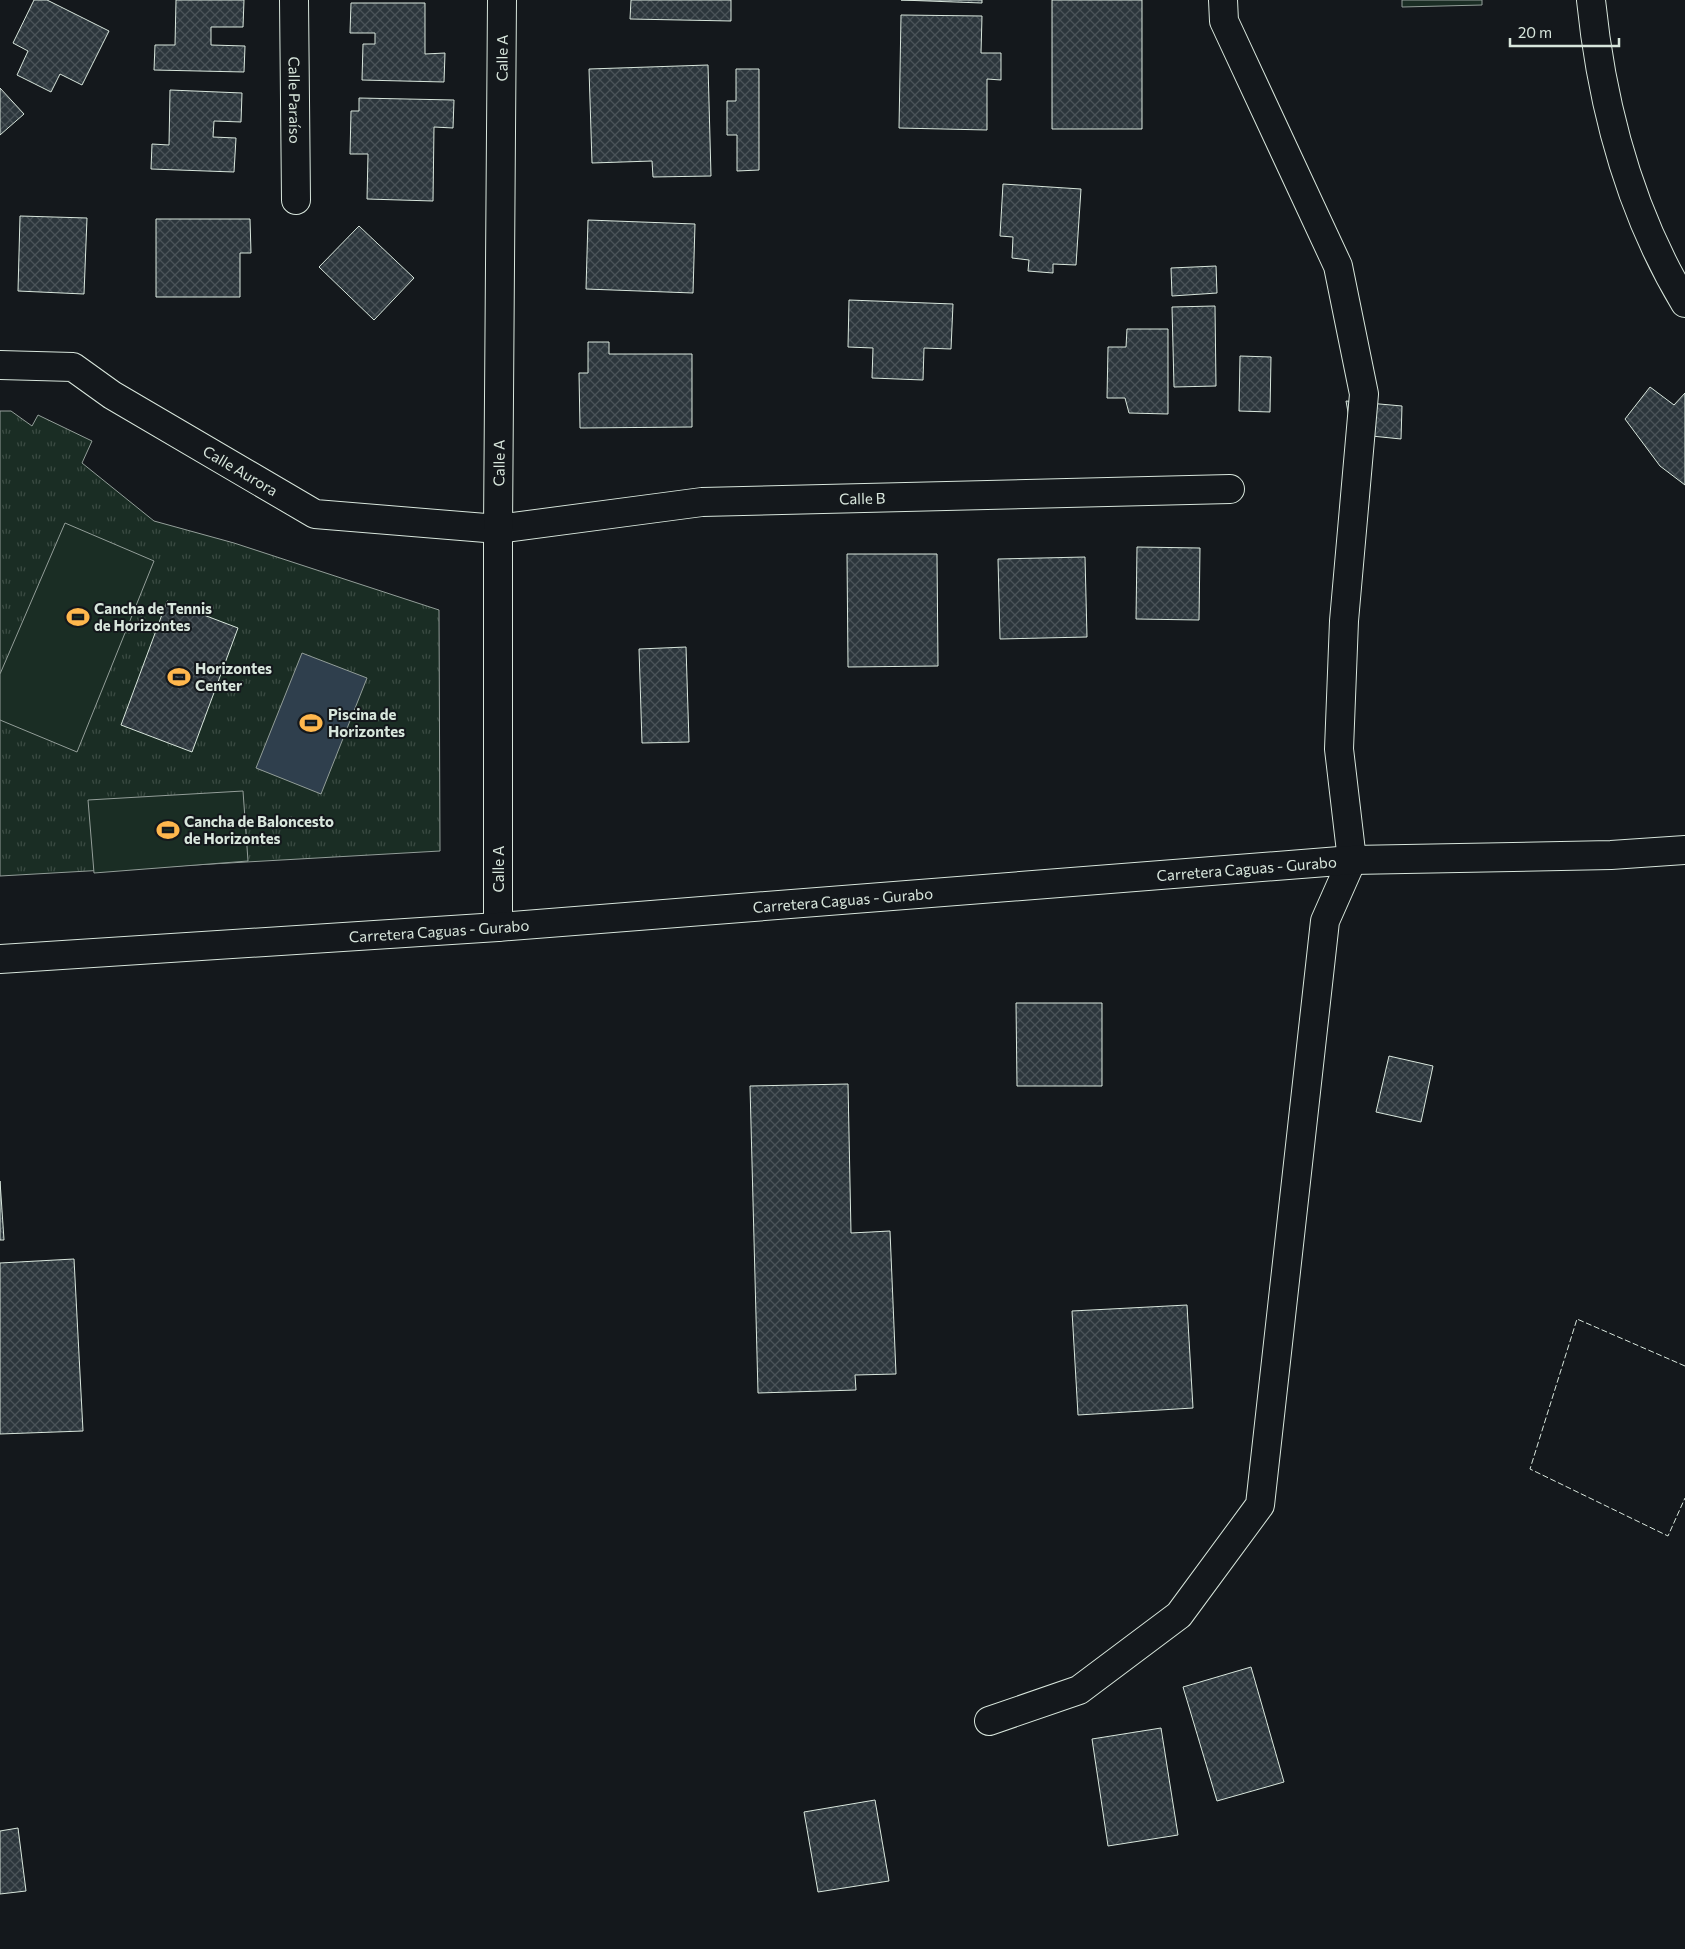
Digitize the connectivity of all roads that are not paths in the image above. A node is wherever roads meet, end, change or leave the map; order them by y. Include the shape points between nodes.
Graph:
1 (294, 0) edge
2 (502, 0) edge
3 (1224, 0) edge
4 (1590, 0) edge
5 (296, 200) dead end
6 (1685, 303) edge
7 (0, 364) edge
8 (1230, 489) dead end
9 (498, 529) junction
10 (1685, 850) edge
11 (1352, 860) junction
12 (498, 928) junction
13 (0, 960) edge
14 (989, 1721) dead end

1 - 5 street, Calle Paraíso
2 - 9 street, Calle A
3 - 11 street via 1224,21 1338,266 1364,394 1344,621 1340,749
4 - 6 street via 1595,42 1620,154 1636,207 1662,265
7 - 9 street, Calle Aurora via 73,367 112,394 314,514
8 - 9 street, Calle B via 702,502
9 - 12 street, Calle A
10 - 11 street, Carretera Caguas - Gurabo via 1611,855
11 - 12 street, Carretera Caguas - Gurabo
11 - 14 street via 1325,921 1260,1505 1179,1615 1079,1690
12 - 13 street, Carretera Caguas - Gurabo

